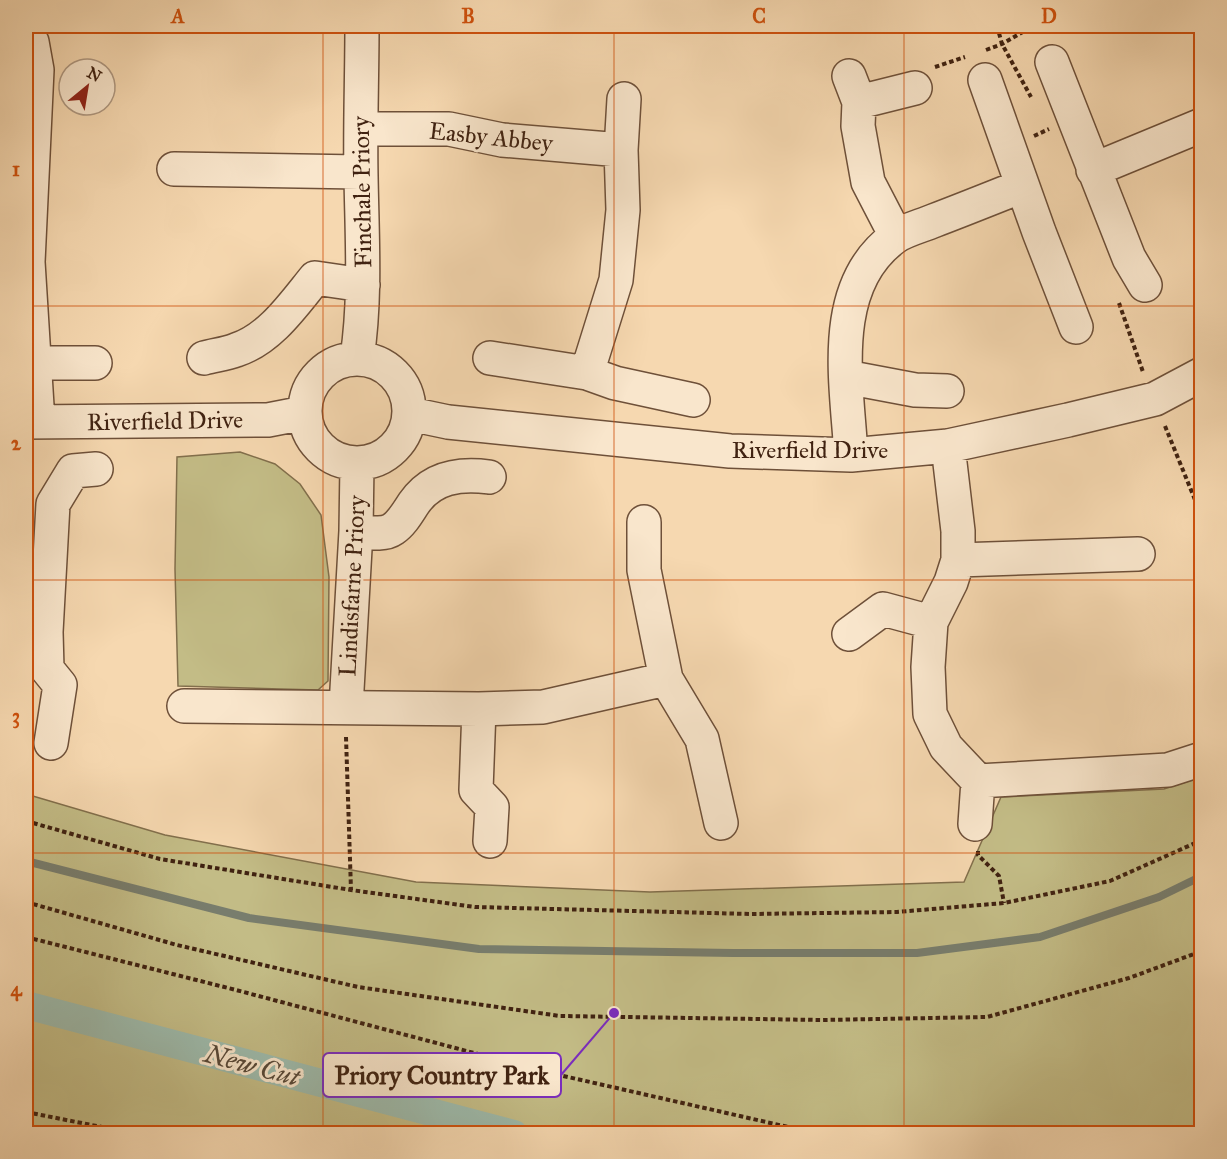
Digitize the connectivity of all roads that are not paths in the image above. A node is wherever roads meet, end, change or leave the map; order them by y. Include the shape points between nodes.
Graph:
1 (362, 26) edge
2 (26, 32) edge
3 (978, 62) road end
4 (1052, 62) dead end
5 (915, 88) road end
6 (624, 99) dead end
7 (1202, 125) edge
8 (361, 129) junction
9 (621, 150) junction
10 (174, 169) dead end
11 (1093, 170) junction
12 (360, 172) junction
13 (1022, 186) junction
14 (896, 236) junction
15 (27, 262) edge
16 (363, 285) junction
17 (1145, 285) dead end
18 (1076, 327) dead end
19 (204, 358) dead end
20 (357, 358) junction
21 (490, 358) dead end
22 (34, 363) junction
23 (95, 363) dead end
24 (1202, 374) edge
25 (846, 377) junction
26 (601, 378) junction
27 (947, 391) dead end
28 (693, 400) dead end
29 (304, 413) junction
30 (410, 414) junction
31 (32, 422) edge
32 (948, 446) junction
33 (851, 454) junction
34 (357, 464) junction
35 (96, 469) dead end
36 (489, 477) dead end
37 (644, 522) dead end
38 (356, 531) junction
39 (1138, 554) dead end
40 (958, 560) junction
41 (931, 622) junction
42 (36, 633) edge
43 (849, 634) dead end
44 (666, 679) junction
45 (184, 706) dead end
46 (346, 707) junction
47 (479, 709) junction
48 (51, 743) dead end
49 (1202, 759) edge
50 (978, 781) junction
51 (721, 823) dead end
52 (975, 824) road end
53 (490, 841) dead end

1 - 8 street, Finchale Priory
2 - 15 street via 33,42 37,70
3 - 13 street
4 - 11 street
5 - 14 street via 854,89 868,182
6 - 9 street
7 - 11 street
8 - 9 street, Easby Abbey via 449,129 502,141
8 - 12 street, Finchale Priory
9 - 26 street via 623,210
10 - 12 street
11 - 17 street via 1129,258
12 - 16 street, Finchale Priory
13 - 14 street
13 - 18 street
14 - 25 street via 863,272 852,297 847,321
15 - 22 street
16 - 19 street via 315,278 264,335 238,350
16 - 20 street, Finchale Priory
20 - 29 street via 329,366 310,387
20 - 30 street via 386,367 406,392
21 - 26 street
22 - 23 street
22 - 31 street
24 - 32 street, Riverfield Drive via 1155,399
25 - 27 street via 915,390
25 - 33 street
26 - 28 street
29 - 31 street, Riverfield Drive via 268,420
29 - 34 street via 312,439 332,458
30 - 33 street, Riverfield Drive via 448,422 730,451
30 - 34 street via 402,440 380,459
32 - 33 street, Riverfield Drive
32 - 40 street
34 - 38 street, Lindisfarne Priory
35 - 42 street via 73,471 53,504 49,581
36 - 38 street via 467,474 447,478 416,499 393,530
37 - 44 street via 644,570
38 - 46 street, Lindisfarne Priory
39 - 40 street
40 - 41 street
41 - 43 street via 883,609
41 - 50 street via 930,714 946,747
42 - 48 street via 47,669 60,685
44 - 47 street, Lindisfarne Priory via 543,707
44 - 51 street via 702,739
45 - 46 street, Lindisfarne Priory
46 - 47 street, Lindisfarne Priory
47 - 53 street via 477,790 492,807
49 - 50 street via 1168,771
50 - 52 street

